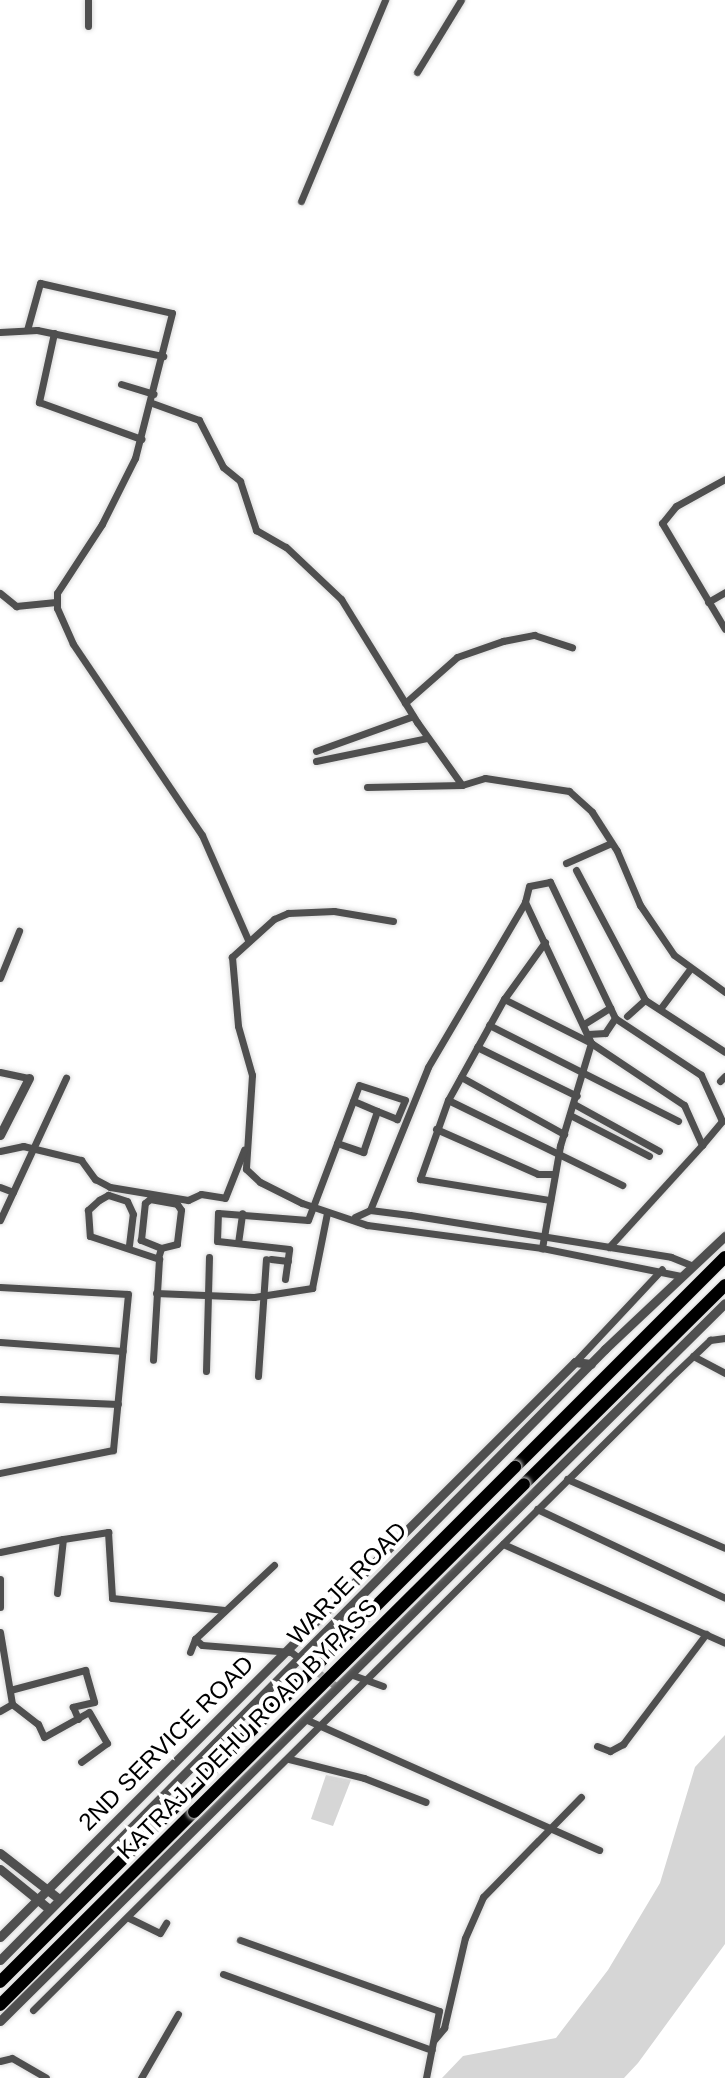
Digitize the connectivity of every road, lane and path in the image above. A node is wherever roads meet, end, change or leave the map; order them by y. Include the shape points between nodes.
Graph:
1 (88, 0) edge
2 (385, 0) edge
3 (461, 0) edge
4 (88, 26) dead end
5 (417, 72) dead end
6 (301, 201) dead end
7 (27, 330) junction
8 (0, 332) edge
9 (54, 333) junction
10 (163, 356) junction
11 (121, 384) dead end
12 (154, 394) junction
13 (152, 403) junction
14 (141, 439) junction
15 (725, 479) edge
16 (725, 592) edge
17 (0, 593) edge
18 (56, 602) junction
19 (708, 602) junction
20 (725, 629) edge
21 (572, 647) dead end
22 (405, 703) junction
23 (413, 716) junction
24 (427, 738) junction
25 (316, 751) dead end
26 (316, 761) dead end
27 (462, 785) junction
28 (367, 787) dead end
29 (609, 844) junction
30 (566, 863) dead end
31 (576, 870) dead end
32 (525, 902) junction
33 (393, 921) dead end
34 (19, 931) dead end
35 (248, 940) junction
36 (545, 942) junction
37 (690, 969) junction
38 (0, 978) edge
39 (725, 992) edge
40 (504, 999) junction
41 (645, 1000) junction
42 (610, 1008) junction
43 (660, 1009) junction
44 (627, 1016) dead end
45 (615, 1018) junction
46 (584, 1024) junction
47 (489, 1025) junction
48 (588, 1034) junction
49 (591, 1043) junction
50 (477, 1047) junction
51 (725, 1052) edge
52 (585, 1071) junction
53 (0, 1072) edge
54 (461, 1077) junction
55 (29, 1078) joint
56 (66, 1078) dead end
57 (448, 1100) junction
58 (575, 1100) junction
59 (353, 1101) junction
60 (0, 1111) edge
61 (377, 1111) junction
62 (11, 1113) junction
63 (570, 1115) junction
64 (678, 1121) dead end
65 (436, 1129) junction
66 (564, 1134) junction
67 (0, 1135) edge
68 (337, 1143) junction
69 (702, 1145) junction
70 (34, 1148) junction
71 (244, 1148) junction
72 (0, 1151) edge
73 (659, 1151) dead end
74 (559, 1152) junction
75 (649, 1156) dead end
76 (554, 1174) junction
77 (622, 1185) dead end
78 (0, 1187) edge
79 (13, 1192) junction
80 (550, 1200) junction
81 (314, 1208) junction
82 (370, 1210) junction
83 (242, 1213) junction
84 (327, 1213) junction
85 (355, 1217) junction
86 (0, 1220) edge
87 (725, 1236) edge
88 (545, 1237) junction
89 (238, 1243) junction
90 (612, 1244) junction
91 (129, 1245) junction
92 (161, 1248) junction
93 (542, 1248) junction
94 (209, 1257) dead end
95 (725, 1257) edge
96 (158, 1258) junction
97 (288, 1261) junction
98 (693, 1266) junction
99 (662, 1269) junction
100 (681, 1276) junction
101 (285, 1279) dead end
102 (725, 1285) edge
103 (0, 1287) edge
104 (156, 1293) junction
105 (209, 1296) junction
106 (264, 1296) junction
107 (725, 1303) edge
108 (725, 1338) edge
109 (0, 1342) edge
110 (123, 1351) junction
111 (693, 1356) junction
112 (153, 1360) dead end
113 (575, 1362) junction
114 (591, 1364) junction
115 (206, 1371) dead end
116 (725, 1373) edge
117 (258, 1376) dead end
118 (0, 1399) edge
119 (118, 1404) junction
120 (0, 1473) edge
121 (567, 1479) junction
122 (537, 1509) junction
123 (63, 1539) junction
124 (503, 1544) junction
125 (725, 1548) edge
126 (0, 1552) edge
127 (274, 1565) dead end
128 (459, 1567) junction
129 (472, 1575) junction
130 (0, 1579) edge
131 (57, 1593) dead end
132 (725, 1598) edge
133 (0, 1607) edge
134 (224, 1610) junction
135 (0, 1632) edge
136 (706, 1634) junction
137 (195, 1639) junction
138 (725, 1643) edge
139 (286, 1651) junction
140 (190, 1652) dead end
141 (302, 1658) junction
142 (350, 1674) junction
143 (364, 1682) junction
144 (383, 1686) dead end
145 (337, 1687) junction
146 (10, 1690) junction
147 (12, 1704) junction
148 (0, 1711) edge
149 (78, 1719) junction
150 (305, 1719) junction
151 (321, 1726) junction
152 (597, 1746) dead end
153 (289, 1759) junction
154 (81, 1762) dead end
155 (581, 1797) dead end
156 (426, 1802) dead end
157 (212, 1812) junction
158 (230, 1820) junction
159 (549, 1827) junction
160 (176, 1847) junction
161 (599, 1850) dead end
162 (0, 1853) edge
163 (193, 1854) junction
164 (0, 1869) edge
165 (47, 1890) junction
166 (38, 1899) junction
167 (59, 1899) junction
168 (49, 1909) junction
169 (129, 1918) junction
170 (166, 1923) dead end
171 (0, 1937) edge
172 (240, 1940) dead end
173 (0, 1960) edge
174 (223, 1974) dead end
175 (0, 1982) edge
176 (0, 2005) edge
177 (33, 2010) dead end
178 (178, 2014) dead end
179 (0, 2021) edge
180 (434, 2040) junction
181 (432, 2050) junction
182 (0, 2061) edge
183 (46, 2078) edge
184 (141, 2078) edge
185 (426, 2078) edge

1 - 4 street
2 - 6 street
3 - 5 street
7 - 8 street
7 - 9 street
7 - 10 street via 40,283 172,313
9 - 10 street
9 - 14 street via 39,402
10 - 12 street
11 - 12 street
12 - 13 street
13 - 14 street
13 - 22 street via 199,420 223,467 240,481 256,530 286,547 341,599
14 - 18 street via 120,492
15 - 19 street via 676,506 662,523
16 - 19 street
17 - 18 street via 16,606
18 - 35 street via 73,644 202,835
19 - 20 street
21 - 22 street via 534,635 503,641 442,667
22 - 23 street
23 - 24 street
23 - 25 street
24 - 26 street
24 - 27 street
27 - 28 street
27 - 29 street via 485,778 569,791 592,812
29 - 30 street
29 - 37 street via 640,905
31 - 41 street
32 - 36 street
32 - 42 street via 529,886 550,882
32 - 82 street via 428,1067
33 - 35 street via 334,911 288,913
34 - 38 street
35 - 71 street via 232,957 238,1026 252,1075
36 - 40 street
36 - 46 street
37 - 39 street
37 - 43 street
40 - 47 street
40 - 49 street
41 - 43 street
41 - 44 street
42 - 45 street
42 - 46 street
43 - 51 street
45 - 48 street via 605,1033
45 - 69 street via 701,1075 722,1121
46 - 48 street
47 - 50 street
47 - 52 street
48 - 49 street
49 - 52 street
49 - 69 street via 684,1105
50 - 54 street
50 - 58 street
52 - 58 street
52 - 64 street
53 - 55 street
54 - 57 street
54 - 66 street
55 - 62 street
56 - 70 street
57 - 65 street
57 - 74 street
58 - 63 street
58 - 73 street
59 - 61 street
59 - 61 street via 359,1085 405,1100 397,1119
59 - 68 street
60 - 62 street
61 - 68 street via 363,1152
62 - 67 street
63 - 66 street
63 - 75 street
65 - 76 street via 538,1174
65 - 80 street via 420,1179
66 - 74 street
68 - 81 street
69 - 90 street
70 - 71 street via 81,1160 95,1179 110,1187 188,1200 201,1194 225,1198
70 - 72 street
70 - 79 street
71 - 81 street via 246,1169 260,1182
74 - 76 street
74 - 77 street
76 - 80 street
78 - 79 street
79 - 86 street
80 - 88 street
81 - 83 street via 301,1222
81 - 84 street
82 - 85 street
82 - 88 street
83 - 89 street
83 - 89 street via 220,1211 216,1238
84 - 85 street
84 - 106 street via 312,1288
85 - 93 street via 367,1225
87 - 98 street, WARJE ROAD
88 - 90 street
88 - 93 street
89 - 97 street via 288,1248
90 - 98 street
91 - 91 street via 133,1214 127,1201 108,1195 88,1210 90,1236
91 - 96 street
92 - 92 street via 141,1240 147,1200 177,1204 181,1210 177,1244
92 - 96 street
93 - 99 street
94 - 105 street
95 - 175 highway, KATRAJ - DEHU ROAD BYPASS, bridge
96 - 104 street
97 - 101 street
97 - 106 street via 268,1259
98 - 100 street, WARJE ROAD
99 - 100 street
99 - 113 street, 2ND SERVICE ROAD
100 - 114 street, WARJE ROAD
102 - 176 highway, KATRAJ - DEHU ROAD BYPASS, bridge
103 - 110 street via 128,1294
104 - 105 street
104 - 112 street
105 - 106 street
105 - 115 street
106 - 117 street
107 - 128 street
108 - 111 street via 710,1340
109 - 110 street
110 - 119 street
111 - 116 street
111 - 121 street
113 - 114 street
113 - 139 street, 2ND SERVICE ROAD
114 - 141 street, WARJE ROAD
118 - 119 street
119 - 120 street via 113,1450
121 - 122 street
121 - 125 street
122 - 124 street
122 - 132 street
123 - 126 street
123 - 131 street
123 - 134 street via 111,1535 112,1598
124 - 129 street
124 - 136 street
127 - 134 street
128 - 129 street
128 - 142 street
129 - 143 street
130 - 133 street
134 - 137 street
135 - 146 street
136 - 138 street
136 - 152 street via 616,1749
137 - 139 street via 202,1645
137 - 140 street
139 - 141 street
139 - 165 street, 2ND SERVICE ROAD
141 - 145 street
141 - 167 street, WARJE ROAD
142 - 143 street
142 - 145 street
143 - 144 street
143 - 151 street
145 - 150 street
146 - 147 street
146 - 149 street via 85,1670 94,1702 73,1707
147 - 148 street
147 - 149 street via 38,1724 44,1737
149 - 154 street via 89,1712 107,1743
150 - 151 street
150 - 157 street
151 - 153 street
151 - 159 street
153 - 156 street via 364,1778
153 - 158 street
155 - 159 street
157 - 158 street
157 - 160 street
158 - 163 street
159 - 161 street
159 - 180 street via 483,1897 465,1938 444,2028
160 - 163 street
160 - 179 street
162 - 165 street
163 - 169 street
164 - 166 street
165 - 166 street, 2ND SERVICE ROAD
165 - 167 street
166 - 168 street
166 - 171 street, 2ND SERVICE ROAD
167 - 168 street, WARJE ROAD
168 - 173 street, WARJE ROAD
169 - 170 street via 160,1933
169 - 177 street
172 - 180 street via 439,2011
174 - 181 street
178 - 184 street
180 - 181 street
181 - 185 street
182 - 183 street via 12,2058

